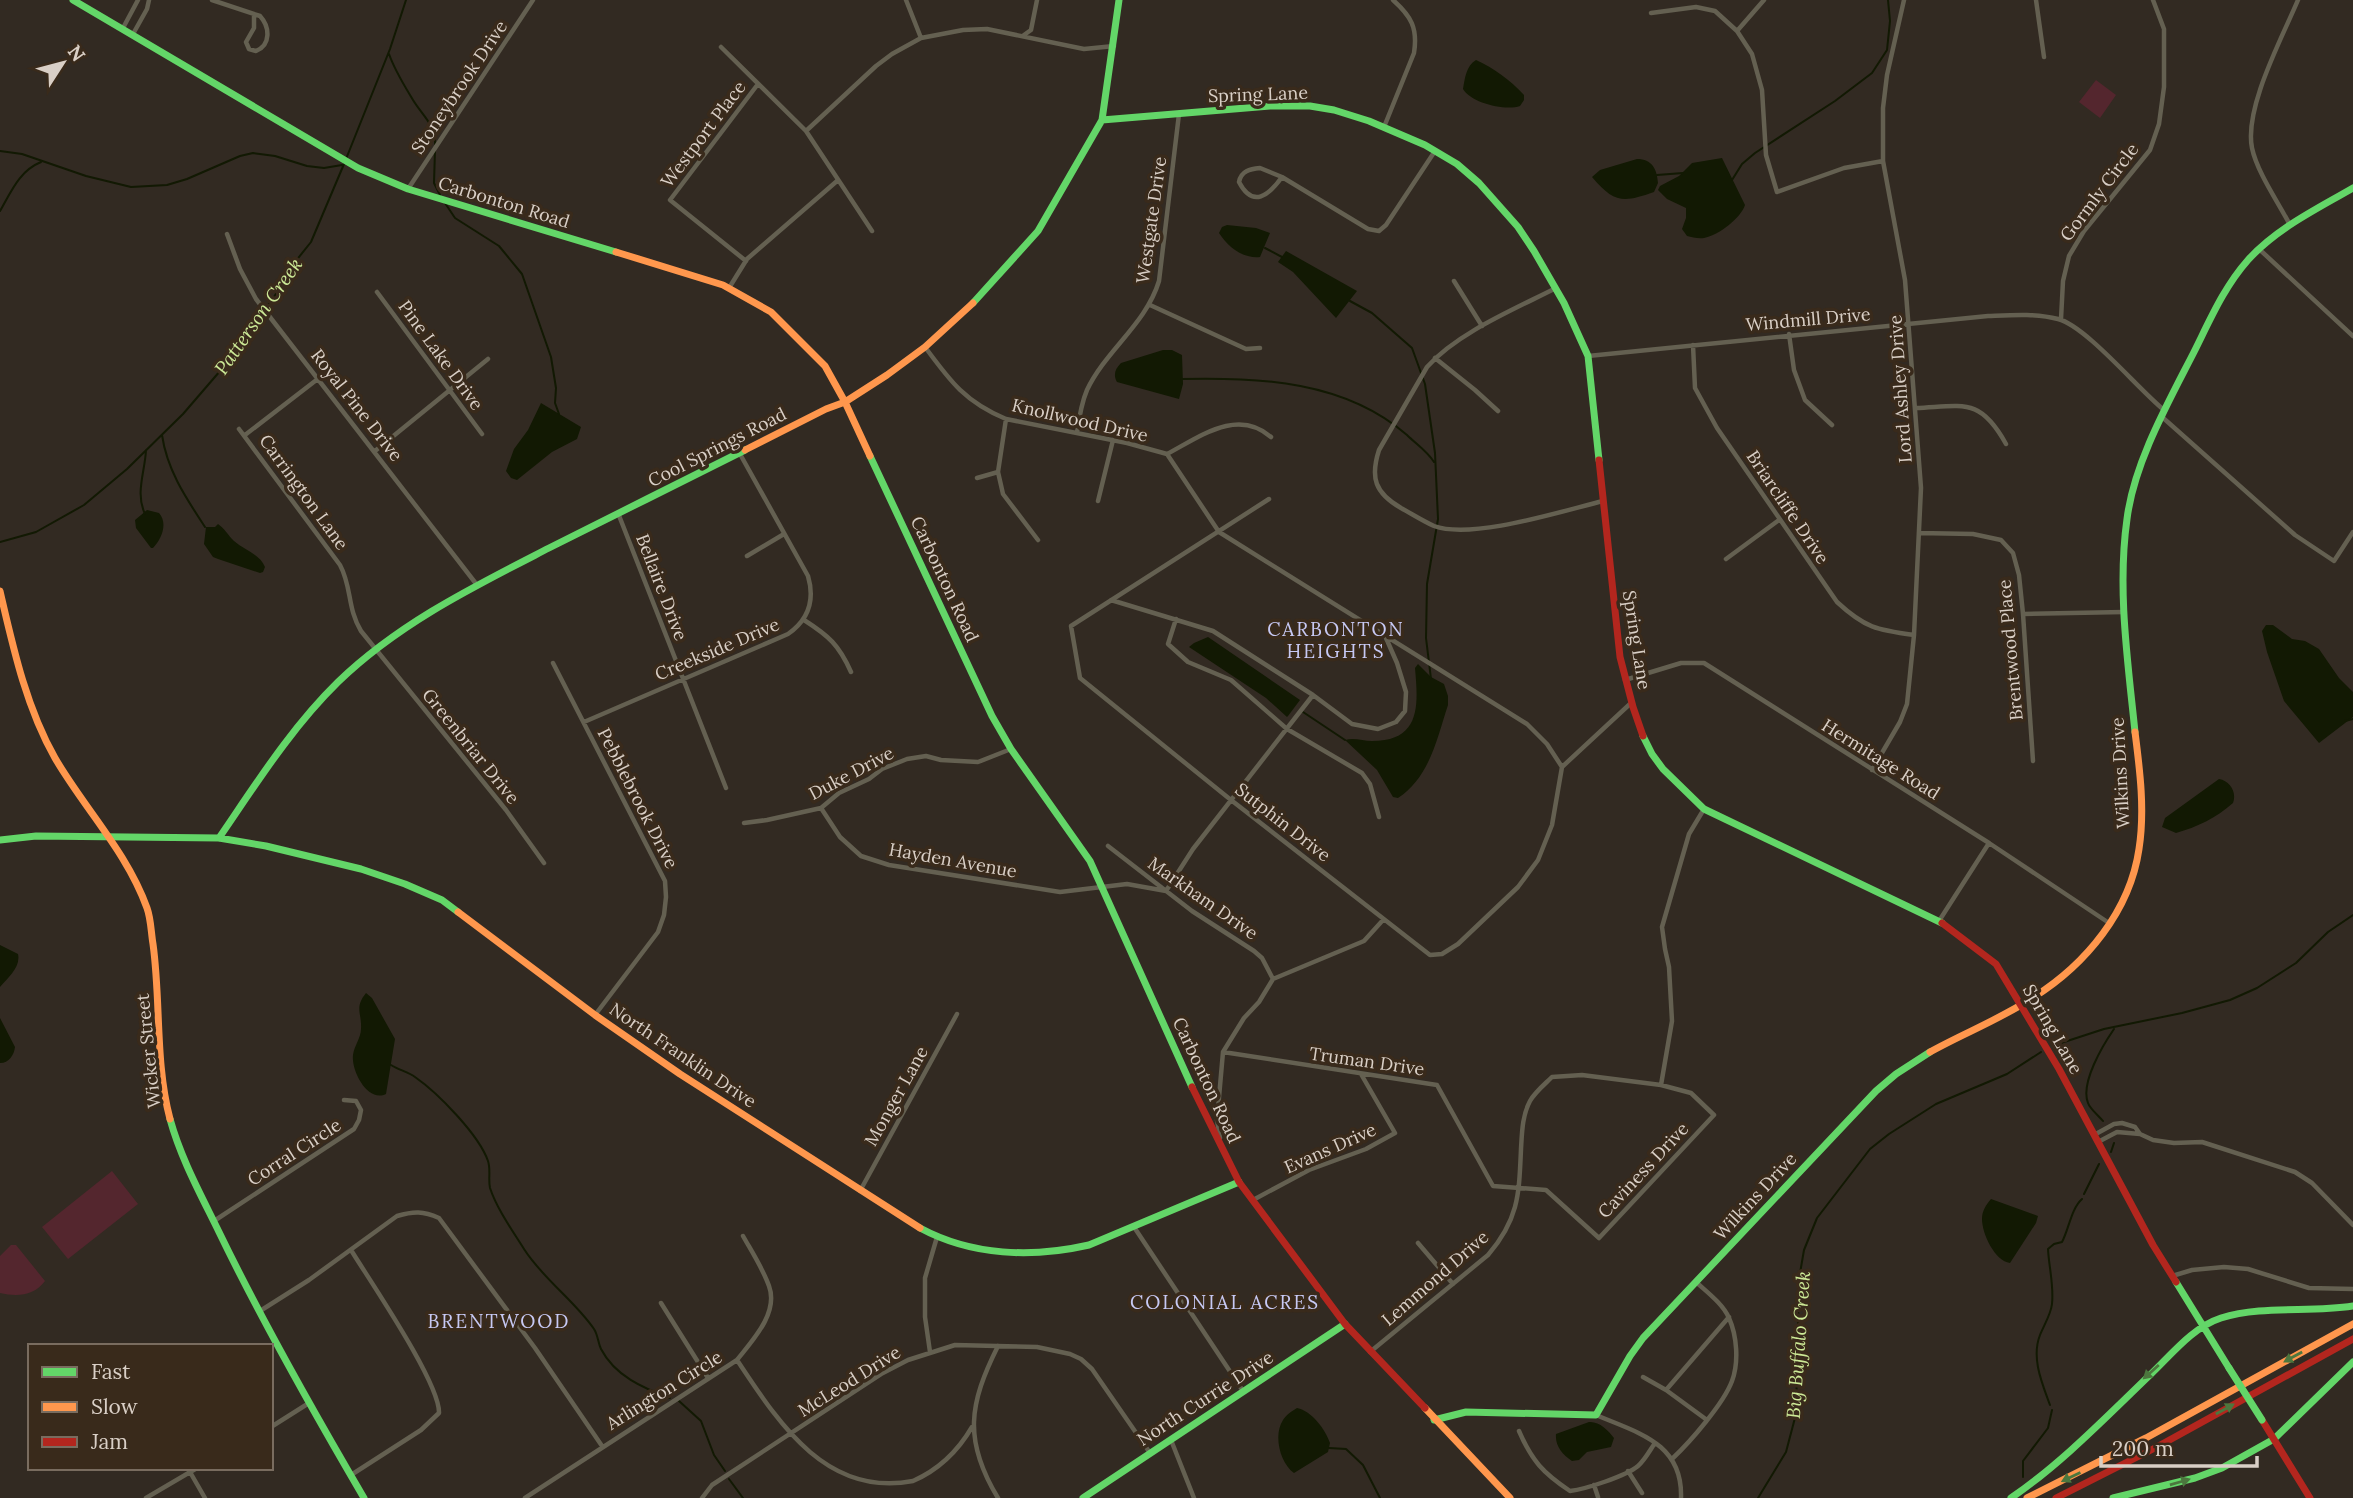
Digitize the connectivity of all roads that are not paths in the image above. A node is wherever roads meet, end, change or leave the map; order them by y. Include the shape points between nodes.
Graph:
1 (73, 0) edge
2 (138, 0) edge
3 (149, 0) edge
4 (212, 0) edge
5 (533, 0) edge
6 (906, 0) edge
7 (1037, 0) edge
8 (1119, 0) edge
9 (1393, 0) edge
10 (1764, 0) edge
11 (1904, 0) edge
12 (2036, 0) edge
13 (2153, 0) edge
14 (2298, 0) edge
15 (1651, 13) dead end
16 (254, 15) junction
17 (123, 28) junction
18 (1737, 31) junction
19 (133, 34) junction
20 (1023, 35) junction
21 (922, 38) junction
22 (1114, 46) junction
23 (721, 47) dead end
24 (2044, 57) dead end
25 (758, 84) junction
26 (1179, 114) junction
27 (1102, 120) junction
28 (1384, 127) junction
29 (806, 131) junction
30 (1435, 151) junction
31 (1883, 162) junction
32 (1282, 177) junction
33 (837, 181) junction
34 (2353, 188) edge
35 (408, 189) junction
36 (2290, 225) junction
37 (872, 231) dead end
38 (227, 234) dead end
39 (2259, 249) junction
40 (746, 261) junction
41 (1454, 281) dead end
42 (729, 288) junction
43 (1556, 288) junction
44 (377, 292) dead end
45 (1150, 305) junction
46 (2060, 319) junction
47 (1909, 324) junction
48 (1482, 326) junction
49 (1789, 334) junction
50 (2353, 336) edge
51 (1693, 345) junction
52 (925, 347) junction
53 (1260, 348) dead end
54 (1588, 356) junction
55 (1435, 358) junction
56 (488, 359) dead end
57 (319, 378) junction
58 (450, 389) junction
59 (845, 402) junction
60 (1916, 408) junction
61 (1498, 411) dead end
62 (2163, 413) junction
63 (1006, 419) junction
64 (1832, 425) dead end
65 (239, 429) dead end
66 (1077, 433) junction
67 (482, 434) dead end
68 (245, 435) junction
69 (1271, 437) dead end
70 (1113, 440) junction
71 (2006, 444) dead end
72 (375, 451) junction
73 (740, 454) junction
74 (1167, 454) junction
75 (998, 472) junction
76 (977, 478) dead end
77 (1269, 499) dead end
78 (1098, 501) dead end
79 (1603, 501) junction
80 (618, 513) junction
81 (1779, 520) junction
82 (1219, 531) junction
83 (2353, 532) edge
84 (1919, 533) junction
85 (784, 534) junction
86 (1038, 540) dead end
87 (747, 556) dead end
88 (1726, 559) dead end
89 (477, 585) junction
90 (0, 591) edge
91 (1110, 600) junction
92 (2124, 612) junction
93 (2023, 614) junction
94 (1176, 619) junction
95 (804, 620) junction
96 (1914, 635) junction
97 (1385, 636) junction
98 (374, 649) junction
99 (553, 663) dead end
100 (851, 672) dead end
101 (682, 679) junction
102 (1625, 680) junction
103 (1313, 695) junction
104 (1632, 703) junction
105 (584, 722) junction
106 (1287, 729) junction
107 (1011, 749) junction
108 (2033, 761) dead end
109 (1562, 767) junction
110 (1872, 770) junction
111 (726, 788) dead end
112 (1231, 800) junction
113 (821, 808) junction
114 (1704, 809) junction
115 (1379, 817) dead end
116 (744, 823) dead end
117 (108, 836) junction
118 (219, 838) junction
119 (0, 840) edge
120 (1989, 843) junction
121 (1108, 846) dead end
122 (544, 863) dead end
123 (1103, 887) junction
124 (1166, 891) junction
125 (1383, 920) junction
126 (1939, 920) junction
127 (2109, 923) junction
128 (1273, 979) junction
129 (2022, 1005) junction
130 (957, 1013) dead end
131 (595, 1015) junction
132 (1223, 1052) junction
133 (1361, 1074) junction
134 (1661, 1085) junction
135 (344, 1100) dead end
136 (1708, 1122) joint
137 (2140, 1134) junction
138 (2096, 1138) junction
139 (1221, 1149) junction
140 (1239, 1182) junction
141 (1519, 1189) junction
142 (860, 1191) junction
143 (1253, 1200) junction
144 (213, 1221) junction
145 (2353, 1225) edge
146 (1133, 1226) junction
147 (743, 1236) dead end
148 (937, 1237) junction
149 (1599, 1238) joint
150 (1418, 1243) dead end
151 (351, 1250) junction
152 (2171, 1276) junction
153 (1696, 1282) junction
154 (1453, 1284) junction
155 (2353, 1289) edge
156 (661, 1303) dead end
157 (2353, 1306) edge
158 (260, 1311) junction
159 (1729, 1317) junction
160 (1345, 1324) junction
161 (2353, 1324) edge
162 (2202, 1326) junction
163 (2353, 1339) edge
164 (998, 1346) junction
165 (930, 1352) junction
166 (1369, 1352) junction
167 (737, 1360) junction
168 (2353, 1362) edge
169 (1643, 1377) dead end
170 (708, 1378) junction
171 (1666, 1390) junction
172 (1244, 1392) junction
173 (309, 1403) junction
174 (1595, 1415) junction
175 (1434, 1419) junction
176 (1707, 1420) junction
177 (273, 1426) edge
178 (972, 1427) junction
179 (1519, 1431) dead end
180 (788, 1436) junction
181 (1171, 1439) junction
182 (2274, 1439) junction
183 (1655, 1444) junction
184 (602, 1446) junction
185 (1150, 1453) junction
186 (805, 1457) dead end
187 (1673, 1458) junction
188 (194, 1470) edge
189 (1628, 1471) junction
190 (190, 1472) junction
191 (351, 1476) junction
192 (1594, 1485) junction
193 (878, 1490) dead end
194 (1642, 1493) dead end
195 (2306, 1496) edge
196 (1598, 1497) edge
197 (146, 1498) edge
198 (205, 1498) edge
199 (363, 1498) edge
200 (524, 1498) edge
201 (702, 1498) edge
202 (998, 1498) edge
203 (1083, 1498) edge
204 (1194, 1498) edge
205 (1510, 1498) edge
206 (1681, 1498) edge
207 (2011, 1498) edge
208 (2027, 1498) edge
209 (2056, 1498) edge
210 (2113, 1498) edge

1 - 17 main road, Carbonton Road
2 - 17 street
3 - 19 street
4 - 16 street
5 - 35 street, Stoneybrook Drive
6 - 21 street
7 - 20 street via 1031,30
8 - 22 main road, Cool Springs Road
9 - 28 street via 1410,16 1416,42
10 - 18 street
11 - 31 street, Lord Ashley Drive via 1884,99
12 - 24 street
13 - 46 street, Gormly Circle via 2164,29 2159,124 2150,150 2069,256
14 - 36 street via 2256,104 2251,131 2255,159
15 - 18 street via 1696,7 1715,11
16 - 16 street via 254,29 246,42 256,51 263,47 267,29
17 - 19 main road, Carbonton Road
18 - 31 street via 1752,54 1762,90 1766,155 1777,192 1844,168
19 - 35 main road, Carbonton Road via 358,167
20 - 21 street via 987,29
20 - 22 street via 1084,49
21 - 29 street via 876,66
22 - 27 main road, Cool Springs Road
23 - 25 street
25 - 29 street
25 - 40 street, Westport Place via 670,200
26 - 27 main road, Spring Lane
26 - 28 main road, Spring Lane via 1300,105 1336,110
26 - 45 street, Westgate Drive via 1160,281
27 - 52 main road, Cool Springs Road via 1038,231 980,296
28 - 30 main road, Spring Lane
29 - 33 street
30 - 32 street via 1379,231 1368,229
30 - 43 main road, Spring Lane via 1490,194 1519,228
31 - 47 street, Lord Ashley Drive
32 - 32 street via 1261,197 1248,193 1239,182 1249,169 1260,168
33 - 37 street
33 - 40 street
34 - 36 main road, Wilkins Drive
35 - 42 main road, Carbonton Road
36 - 39 main road, Wilkins Drive
38 - 57 street, Royal Pine Drive via 256,299
39 - 50 street
39 - 62 main road, Wilkins Drive via 2238,271 2217,305
40 - 42 street
41 - 48 street
42 - 59 main road, Carbonton Road via 771,312 799,339 825,366
43 - 48 street
43 - 54 main road, Spring Lane
44 - 58 street, Pine Lake Drive
45 - 53 street via 1246,349
45 - 66 street, Westgate Drive via 1090,386
46 - 47 street, Windmill Drive via 2006,315
46 - 62 street, Windmill Drive via 2083,334
47 - 49 street, Windmill Drive
47 - 60 street, Lord Ashley Drive
48 - 55 street
49 - 51 street, Windmill Drive
49 - 64 street via 1794,370 1805,400
51 - 54 street, Windmill Drive
51 - 81 street, Briarcliffe Drive via 1695,388
52 - 59 main road, Cool Springs Road
52 - 63 street, Knollwood Drive via 955,387
54 - 79 main road, Spring Lane
55 - 61 street
55 - 79 street via 1378,450 1376,484 1387,500 1435,526 1456,530 1482,530
56 - 58 street
57 - 68 street
57 - 72 street, Royal Pine Drive
58 - 67 street, Pine Lake Drive
58 - 72 street
59 - 73 main road, Cool Springs Road
59 - 107 main road, Carbonton Road via 983,699
60 - 71 street via 1966,405 1983,413
60 - 84 street, Lord Ashley Drive
62 - 83 street, Windmill Drive via 2295,535 2334,561
62 - 92 main road, Wilkins Drive via 2130,495
63 - 66 street, Knollwood Drive
63 - 75 street
65 - 68 street, Carrington Lane
66 - 70 street, Knollwood Drive
68 - 98 street, Carrington Lane via 340,565 352,613
69 - 74 street via 1263,430 1236,424 1208,430
70 - 74 street, Knollwood Drive
70 - 78 street
72 - 89 street, Royal Pine Drive
73 - 80 main road, Cool Springs Road
73 - 85 street, Creekside Drive
74 - 82 street, Knollwood Drive
75 - 76 street
75 - 86 street via 1003,494
77 - 82 street, Sutphin Drive
79 - 102 main road, Spring Lane
80 - 89 main road, Cool Springs Road
80 - 101 street, Bellaire Drive
81 - 88 street
81 - 96 street, Briarcliffe Drive via 1837,602 1854,618 1877,630
82 - 91 street, Sutphin Drive
82 - 97 street, Knollwood Drive
84 - 93 street, Brentwood Place via 1973,534 2001,540 2013,553
84 - 96 street, Lord Ashley Drive
85 - 87 street
85 - 95 street, Creekside Drive via 811,587
89 - 98 main road, Cool Springs Road
90 - 117 main road, Wicker Street via 18,666 54,756
91 - 94 street
91 - 112 street, Sutphin Drive via 1071,626 1080,678
92 - 93 street
92 - 127 main road, Wilkins Drive via 2141,825 2134,874
93 - 108 street, Brentwood Place
94 - 103 street via 1213,631
94 - 106 street via 1168,644 1188,662 1231,680
95 - 100 street via 832,640
95 - 101 street, Creekside Drive via 788,634
96 - 110 street, Lord Ashley Drive via 1907,704
97 - 103 street via 1406,692 1405,711 1396,722 1378,729 1352,724
97 - 109 street, Knollwood Drive via 1527,724
98 - 118 main road, Cool Springs Road via 293,732
98 - 122 street, Greenbriar Drive
99 - 105 street, Pebblebrook Drive
101 - 105 street, Creekside Drive
101 - 111 street, Bellaire Drive
102 - 104 main road, Spring Lane
102 - 110 street, Hermitage Road via 1681,663 1704,663
103 - 106 street
104 - 109 street
104 - 114 main road, Spring Lane via 1651,753
105 - 131 street, Pebblebrook Drive via 659,867 666,897 658,932
106 - 112 street
106 - 115 street via 1362,773 1370,783
107 - 113 street, Duke Drive via 978,762 926,756 907,759 839,793
107 - 123 main road, Carbonton Road
109 - 125 street, Sutphin Drive via 1552,825 1538,860 1518,887 1458,944 1430,955
110 - 120 street, Hermitage Road
112 - 124 street
112 - 125 street, Sutphin Drive
113 - 116 street, Duke Drive
113 - 123 street, Hayden Avenue via 840,837 861,856 889,865 1060,892
114 - 126 main road, Spring Lane
114 - 134 street via 1689,834 1662,927 1672,1021
117 - 118 main road, North Franklin Drive
117 - 119 main road, North Franklin Drive
117 - 144 main road, Wicker Street via 134,874 148,911 169,1114 178,1147
118 - 131 main road, North Franklin Drive via 362,869 442,900
120 - 126 street
120 - 127 street, Hermitage Road
121 - 124 street, Markham Drive
123 - 124 street, Hayden Avenue via 1127,884
123 - 139 main road, Carbonton Road
124 - 128 street, Markham Drive via 1254,951
125 - 128 street via 1364,941
126 - 129 main road, Spring Lane via 1996,964
127 - 129 main road, Wilkins Drive via 2083,959
128 - 132 street
129 - 138 main road, Spring Lane
129 - 153 main road, Wilkins Drive via 1917,1058 1888,1080
130 - 142 street, Monger Lane
131 - 142 main road, North Franklin Drive
132 - 133 street, Truman Drive
132 - 139 street via 1217,1120
133 - 141 street, Truman Drive via 1437,1085 1493,1186
133 - 143 street, Evans Drive via 1395,1133 1308,1170
134 - 136 street, Lemmond Drive via 1691,1093 1714,1115
134 - 141 street, Lemmond Drive via 1582,1074 1552,1077 1531,1100 1522,1124
135 - 144 street, Corral Circle via 356,1101 361,1110 354,1129
136 - 149 street, Caviness Drive
137 - 138 street via 2117,1132
137 - 138 street via 2122,1123
137 - 145 street via 2174,1143 2202,1142 2295,1172
138 - 152 main road, Spring Lane
139 - 140 main road, Carbonton Road
140 - 143 main road, Carbonton Road
140 - 146 main road, North Franklin Drive
141 - 149 street, Truman Drive via 1546,1190
141 - 154 street, Lemmond Drive via 1503,1237
142 - 148 main road, North Franklin Drive
143 - 160 main road, Carbonton Road
144 - 158 main road, Wicker Street
146 - 148 main road, North Franklin Drive via 1088,1245 1039,1253 978,1250
146 - 172 street
147 - 167 street, Arlington Circle via 770,1288 771,1301 762,1328
148 - 165 street via 925,1278
150 - 154 street
151 - 158 street
151 - 184 street via 397,1216 425,1212 439,1218
151 - 191 street via 426,1373 439,1413
152 - 155 street via 2224,1267 2248,1269 2308,1288
152 - 162 main road, Spring Lane
153 - 159 street
153 - 174 main road, Wilkins Drive via 1643,1338
154 - 166 street, Lemmond Drive
156 - 170 street
157 - 162 main road via 2234,1314
158 - 173 main road, Wicker Street
159 - 171 street
159 - 176 street via 1737,1350 1732,1381
160 - 166 main road, Carbonton Road
160 - 172 main road, North Currie Drive
161 -> 208 main road via 2134,1445
162 - 182 main road, Spring Lane, bridge
162 -> 207 main road via 2062,1458
209 -> 163 main road
164 - 165 street, McLeod Drive via 955,1345
164 - 178 street via 977,1395
164 - 185 street, McLeod Drive via 1037,1347 1081,1359
165 - 180 street, McLeod Drive via 881,1374
166 - 175 main road, Carbonton Road
167 - 170 street, Arlington Circle
167 - 180 street
168 - 182 main road
169 - 171 street
170 - 184 street, Arlington Circle
171 - 176 street
172 - 181 main road, North Currie Drive
173 - 177 street
173 - 191 main road, Wicker Street
174 - 175 main road via 1466,1412
174 - 183 street
175 - 205 main road, Carbonton Road
176 - 187 street
178 - 193 street via 932,1471 904,1485
178 - 202 street via 977,1454
179 - 192 street via 1547,1475 1570,1491
180 - 186 street
180 - 201 street, McLeod Drive via 712,1485
181 - 185 main road, North Currie Drive
181 - 204 street
182 - 195 main road, Spring Lane
210 -> 182 main road via 2222,1468
183 - 187 street
183 - 189 street via 1638,1466
184 - 200 street, Arlington Circle
185 - 203 main road, North Currie Drive
187 - 206 street
188 - 190 street
189 - 192 street
189 - 194 street
190 - 197 street
190 - 198 street
191 - 199 main road, Wicker Street
192 - 196 street

